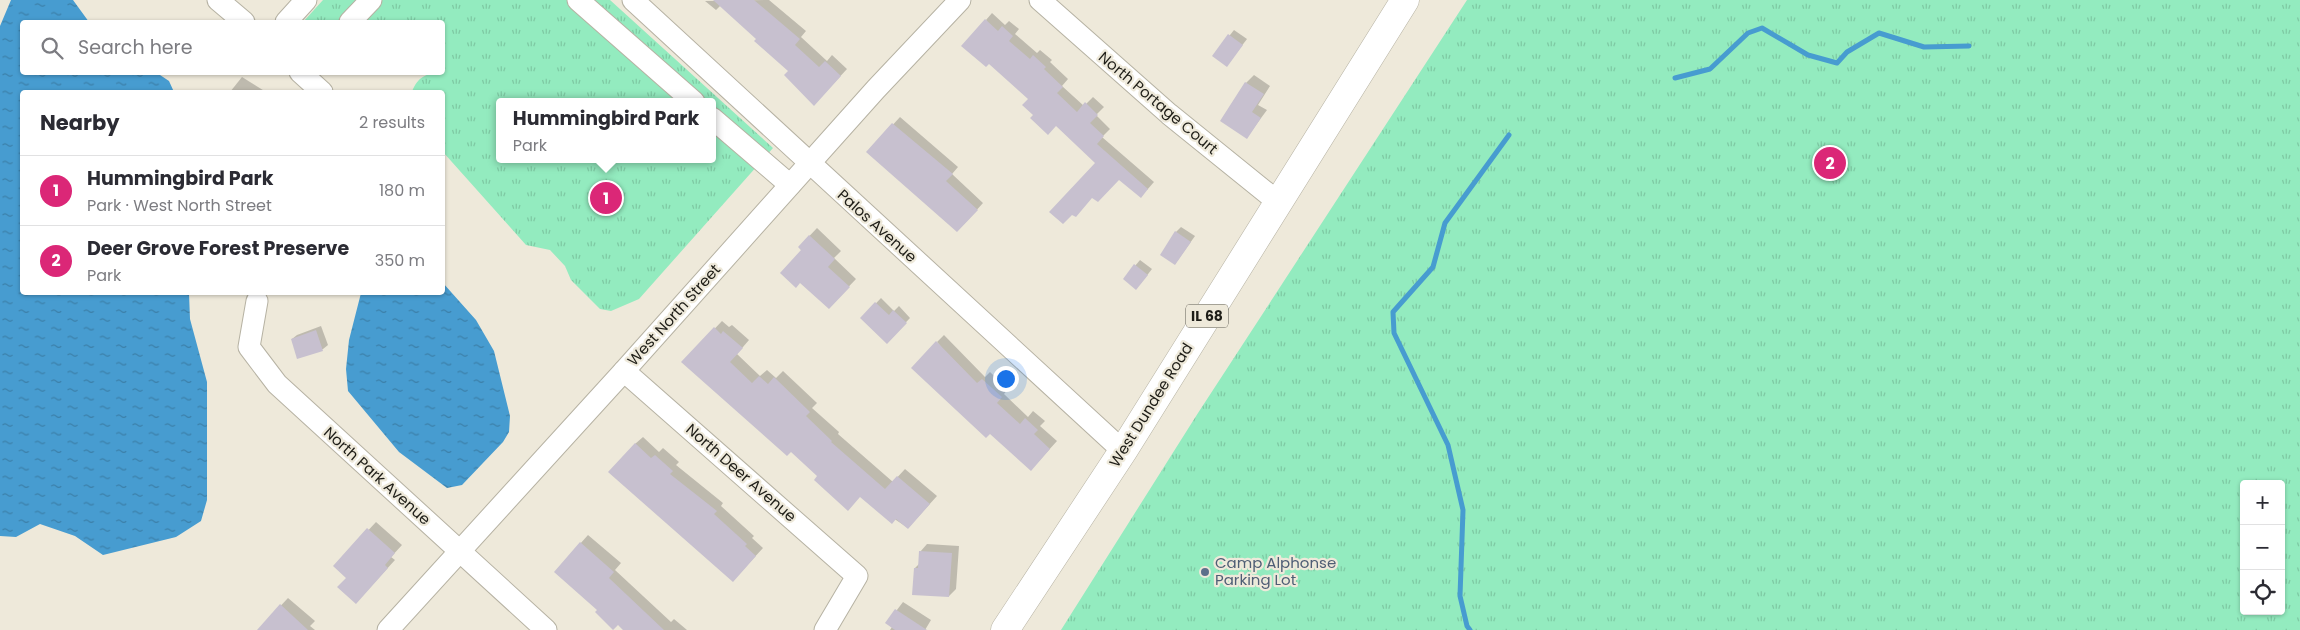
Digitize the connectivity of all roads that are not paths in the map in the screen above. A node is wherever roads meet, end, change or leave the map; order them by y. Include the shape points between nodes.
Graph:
1 (218, 0) edge
2 (371, 0) edge
3 (578, 0) edge
4 (633, 0) edge
5 (960, 0) edge
6 (1040, 0) edge
7 (1405, 0) edge
8 (242, 20) edge
9 (352, 20) edge
10 (303, 75) edge
11 (320, 90) edge
12 (689, 98) edge
13 (716, 121) edge
14 (808, 164) junction
15 (790, 185) junction
16 (1278, 202) junction
17 (257, 302) dead end
18 (624, 371) junction
19 (1122, 451) junction
20 (459, 551) junction
21 (388, 630) edge
22 (546, 630) edge
23 (825, 630) edge
24 (1005, 630) edge

1 - 8 street
2 - 9 street
3 - 12 street
4 - 14 street, Palos Avenue
5 - 14 street, West North Street
6 - 16 street, North Portage Court via 1169,114
7 - 16 main road, West Dundee Road / IL 68
10 - 11 street
13 - 15 street
14 - 15 street, West North Street
14 - 19 street, Palos Avenue
15 - 18 street, West North Street
16 - 19 main road, West Dundee Road / IL 68
17 - 20 street, North Park Avenue via 249,347 277,384
18 - 20 street, West North Street
18 - 23 street, North Deer Avenue via 857,576
19 - 24 main road, West Dundee Road / IL 68
20 - 21 street, West North Street
20 - 22 street, North Park Avenue

